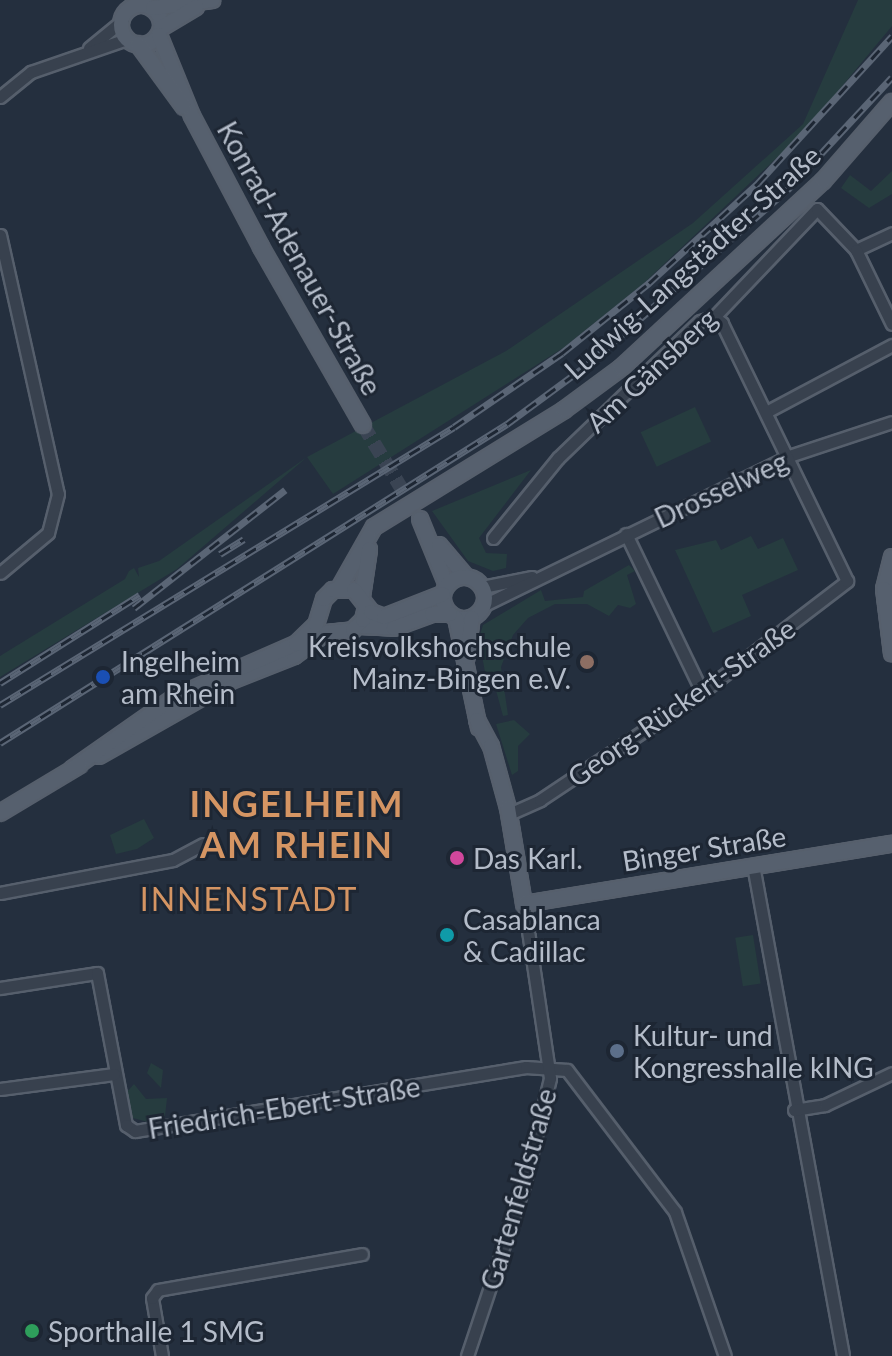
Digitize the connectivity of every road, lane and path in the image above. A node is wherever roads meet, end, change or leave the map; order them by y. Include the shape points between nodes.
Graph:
1 (119, 0) edge
2 (210, 1) edge
3 (145, 4) edge
4 (123, 18) junction
5 (160, 31) junction
6 (133, 42) junction
7 (82, 52) junction
8 (0, 97) edge
9 (892, 102) edge
10 (192, 116) junction
11 (892, 233) edge
12 (0, 235) edge
13 (856, 250) junction
14 (714, 317) junction
15 (892, 324) edge
16 (892, 345) edge
17 (766, 412) junction
18 (892, 422) edge
19 (363, 425) tunnel mouth
20 (789, 456) junction
21 (388, 517) junction
22 (626, 534) junction
23 (493, 538) dead end
24 (892, 557) edge
25 (556, 570) junction
26 (0, 573) edge
27 (466, 577) junction
28 (340, 587) junction
29 (482, 587) junction
30 (445, 590) junction
31 (364, 602) junction
32 (484, 605) junction
33 (322, 614) junction
34 (453, 616) junction
35 (472, 618) junction
36 (359, 626) junction
37 (337, 631) junction
38 (890, 638) edge
39 (892, 654) edge
40 (465, 669) junction
41 (702, 692) junction
42 (72, 769) junction
43 (0, 813) edge
44 (509, 814) junction
45 (203, 844) dead end
46 (892, 844) edge
47 (753, 865) junction
48 (0, 893) edge
49 (524, 904) junction
50 (0, 988) edge
51 (550, 1068) junction
52 (892, 1073) edge
53 (114, 1074) junction
54 (0, 1089) edge
55 (794, 1110) junction
56 (362, 1254) dead end
57 (474, 1331) junction
58 (162, 1356) edge
59 (456, 1356) edge
60 (467, 1356) edge
61 (725, 1356) edge
62 (843, 1356) edge

1 - 4 main road
2 - 3 main road
2 - 5 main road
3 - 4 main road
3 - 5 main road, Konrad-Adenauer-Straße
4 - 6 main road
4 - 7 street
5 - 6 main road
5 - 10 main road, Konrad-Adenauer-Straße
6 - 7 street
6 - 10 main road, Konrad-Adenauer-Straße
7 - 8 street via 31,72
9 - 21 main road, Ludwig-Langstädter-Straße via 836,169 621,368 564,410
10 - 19 main road, Konrad-Adenauer-Straße
11 - 13 street
12 - 26 street via 58,494 54,522 41,541
13 - 14 street, Am Gänsberg via 817,209
13 - 15 street
14 - 17 street via 722,323
14 - 23 street, Am Gänsberg via 700,321 558,458
16 - 17 street
17 - 20 street
18 - 20 street, Drosselweg
20 - 22 street, Drosselweg
20 - 41 street, Georg-Rückert-Straße via 847,581
21 - 28 main road, Ludwig-Langstädter-Straße via 368,534
21 - 31 main road via 372,541
22 - 25 street, Drosselweg
22 - 41 street
24 - 38 main road via 884,589
25 - 29 street, Drosselweg
25 - 32 street, Drosselweg
27 - 29 main road
27 - 30 main road
27 - 30 main road via 423,524
28 - 31 main road
28 - 33 main road via 325,596
29 - 32 main road
30 - 31 main road via 390,617
30 - 34 main road
31 - 36 main road
32 - 35 main road
33 - 37 main road
33 - 42 main road via 296,644 175,697
34 - 35 main road
34 - 36 main road via 432,614 394,628
34 - 40 main road
35 - 40 main road
36 - 37 main road
37 - 42 main road via 283,662 231,681
38 - 39 main road
40 - 44 main road
41 - 44 street, Georg-Rückert-Straße via 540,800
42 - 43 main road
44 - 49 main road
45 - 48 street via 173,860
46 - 47 main road, Binger Straße
47 - 49 main road, Binger Straße
47 - 55 street
49 - 51 street, Gartenfeldstraße
50 - 53 street, Friedrich-Ebert-Straße via 97,973
51 - 53 street, Friedrich-Ebert-Straße via 500,1071 135,1131 126,1125
51 - 57 street, Gartenfeldstraße via 524,1185
51 - 61 street via 573,1074 675,1212
52 - 55 street via 825,1105
53 - 54 street
55 - 62 street
56 - 58 street via 158,1290 152,1298
57 - 59 street, Gartenfeldstraße
57 - 60 street, Gartenfeldstraße

